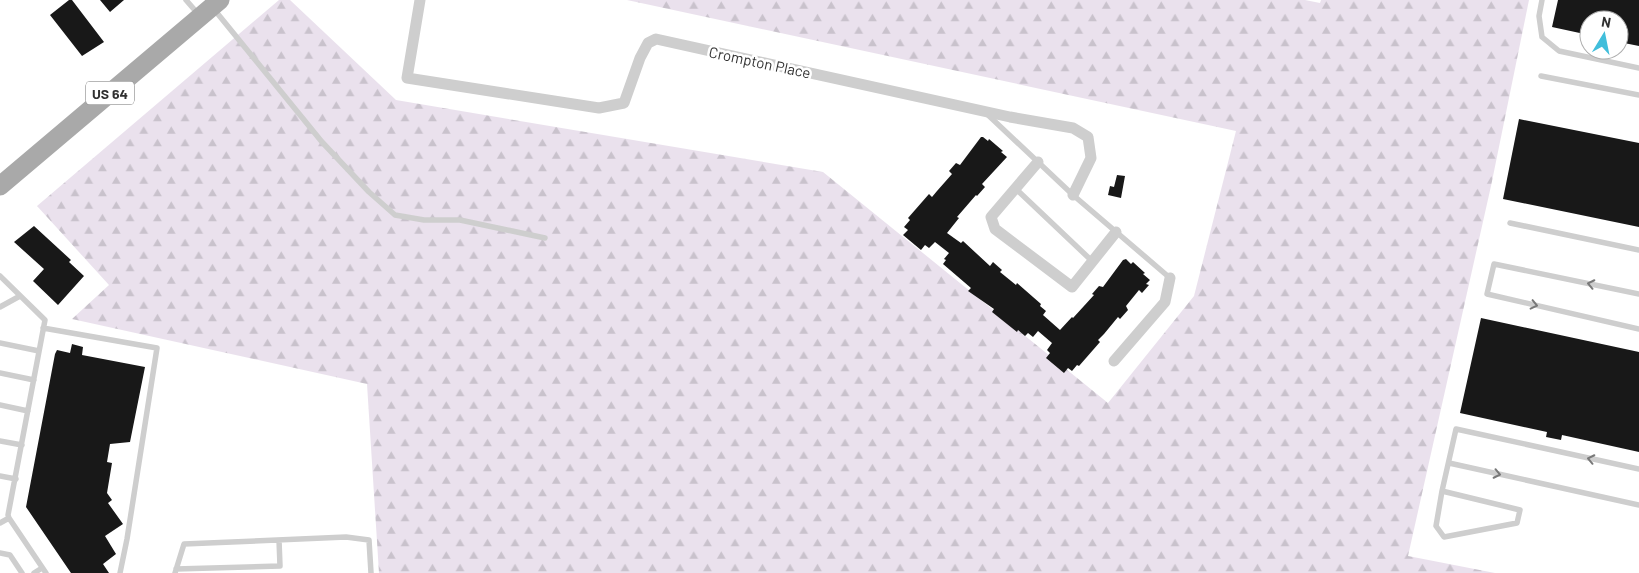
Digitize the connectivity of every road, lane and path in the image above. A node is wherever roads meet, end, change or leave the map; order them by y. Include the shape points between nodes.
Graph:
1 (186, 0) edge
2 (420, 0) edge
3 (1542, 0) edge
4 (210, 8) edge
5 (1639, 68) edge
6 (1540, 76) dead end
7 (1639, 95) edge
8 (983, 111) junction
9 (1038, 162) junction
10 (0, 186) edge
11 (1015, 188) junction
12 (1073, 195) junction
13 (1510, 223) dead end
14 (1116, 232) junction
15 (545, 238) dead end
16 (1639, 250) edge
17 (1092, 262) junction
18 (0, 276) edge
19 (1170, 278) joint
20 (1639, 294) edge
21 (20, 296) junction
22 (0, 307) edge
23 (43, 328) junction
24 (1639, 328) edge
25 (0, 344) edge
26 (39, 352) junction
27 (1114, 361) dead end
28 (0, 373) edge
29 (34, 380) junction
30 (0, 405) edge
31 (28, 411) junction
32 (0, 441) edge
33 (22, 445) junction
34 (1449, 463) junction
35 (1639, 469) edge
36 (0, 476) edge
37 (16, 479) junction
38 (1442, 490) junction
39 (1639, 504) edge
40 (9, 518) junction
41 (0, 523) edge
42 (279, 540) junction
43 (0, 553) edge
44 (44, 570) edge
45 (280, 570) edge
46 (175, 571) edge
47 (22, 573) edge
48 (34, 573) edge
49 (120, 573) edge
50 (371, 573) edge

1 - 4 lane
2 - 8 street, Crompton Place via 407,78 599,108 624,103 640,58 648,43 656,39
3 - 5 lane via 1539,16 1542,37 1559,51
4 - 10 main road, US 64
4 - 15 lane via 322,142 395,215 424,220 460,220
6 - 7 lane
8 - 9 lane
8 - 12 street, Crompton Place via 1073,128 1088,137 1091,158
9 - 11 street
9 - 12 lane
11 - 17 lane
11 - 17 street via 991,217 995,229 1072,287
12 - 14 lane
13 - 16 lane
14 - 17 street
14 - 19 lane
18 - 21 lane
19 - 27 street via 1165,302
20 -> 24 lane via 1494,264 1487,294
21 - 22 lane
21 - 23 lane via 45,320
23 - 26 lane
23 - 49 lane via 157,348
25 - 26 lane
26 - 29 lane
28 - 29 lane
29 - 31 lane
30 - 31 lane
31 - 33 lane
32 - 33 lane
33 - 37 lane
35 -> 34 lane via 1456,430
34 - 38 lane
34 -> 39 lane
36 - 37 lane
37 - 40 lane
38 - 38 lane via 1520,510 1517,523 1444,537 1436,526
40 - 41 lane
40 - 44 lane
42 - 45 lane
42 - 46 lane via 184,544
42 - 50 lane via 346,537 369,540
43 - 47 lane via 10,555
44 - 48 lane
45 - 46 lane

